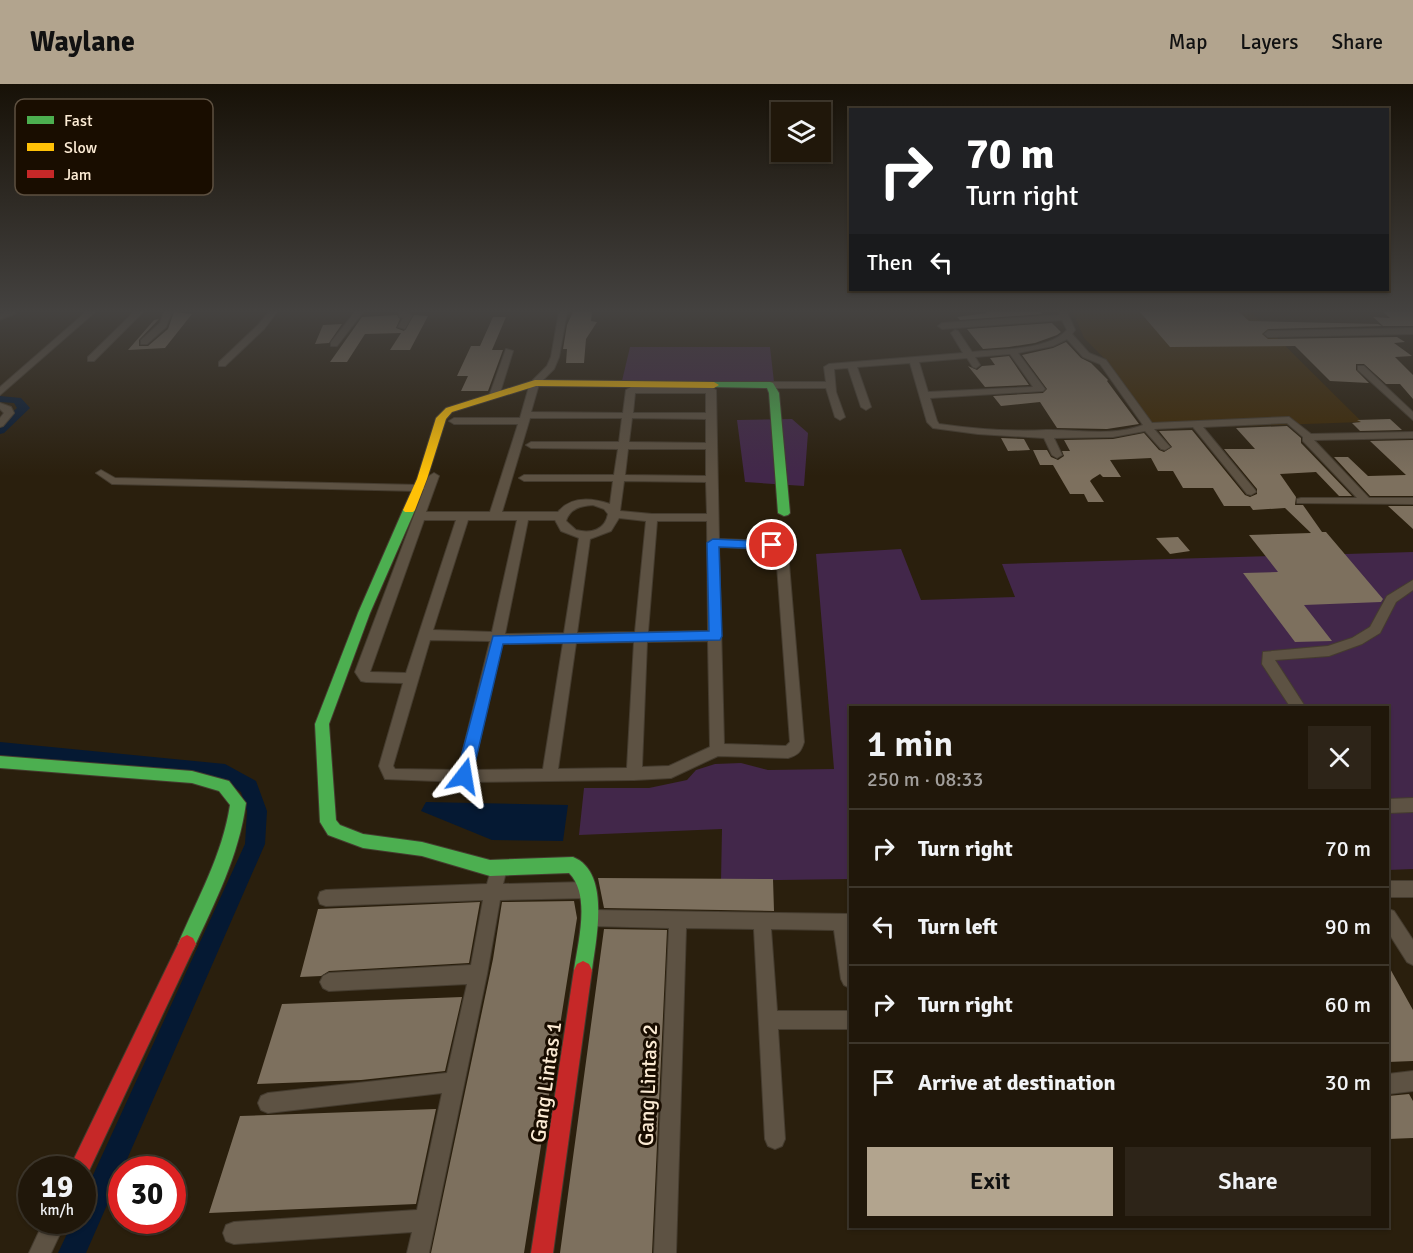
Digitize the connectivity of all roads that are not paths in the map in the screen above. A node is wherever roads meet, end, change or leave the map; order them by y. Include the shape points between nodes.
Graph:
1 (28, 367) edge
2 (504, 367) edge
3 (551, 367) edge
4 (834, 367) edge
5 (853, 367) edge
6 (916, 367) edge
7 (1023, 367) edge
8 (1106, 367) edge
9 (1360, 368) dead end
10 (535, 383) junction
11 (770, 385) junction
12 (829, 385) junction
13 (1, 390) edge
14 (925, 395) junction
15 (494, 396) junction
16 (0, 406) edge
17 (866, 407) dead end
18 (627, 416) junction
19 (711, 416) junction
20 (840, 417) dead end
21 (1413, 417) edge
22 (525, 418) junction
23 (454, 421) dead end
24 (0, 424) edge
25 (1196, 424) junction
26 (1149, 427) junction
27 (1047, 433) junction
28 (1413, 435) edge
29 (1309, 437) junction
30 (531, 445) dead end
31 (623, 445) junction
32 (711, 446) junction
33 (1165, 447) dead end
34 (1057, 455) dead end
35 (101, 473) dead end
36 (434, 476) dead end
37 (524, 478) dead end
38 (619, 478) junction
39 (712, 479) junction
40 (419, 488) junction
41 (1251, 492) dead end
42 (1301, 501) dead end
43 (1366, 501) junction
44 (1413, 501) edge
45 (784, 513) dead end
46 (614, 514) junction
47 (420, 516) junction
48 (463, 516) junction
49 (495, 516) junction
50 (523, 516) junction
51 (561, 516) junction
52 (712, 517) junction
53 (652, 518) junction
54 (585, 535) junction
55 (713, 543) junction
56 (1413, 584) edge
57 (426, 635) junction
58 (715, 636) junction
59 (641, 637) junction
60 (497, 639) junction
61 (569, 640) junction
62 (411, 678) junction
63 (1298, 706) edge
64 (717, 750) junction
65 (0, 762) edge
66 (550, 774) junction
67 (634, 774) junction
68 (464, 776) junction
69 (1413, 805) edge
70 (1389, 806) edge
71 (499, 868) junction
72 (1389, 889) edge
73 (1413, 889) edge
74 (587, 890) junction
75 (493, 891) junction
76 (326, 898) dead end
77 (591, 918) junction
78 (1389, 919) edge
79 (678, 920) junction
80 (762, 921) junction
81 (846, 922) edge
82 (1413, 956) edge
83 (849, 965) edge
84 (478, 974) junction
85 (329, 982) dead end
86 (768, 1020) junction
87 (849, 1020) edge
88 (1413, 1081) edge
89 (455, 1082) junction
90 (1389, 1084) edge
91 (268, 1103) dead end
92 (775, 1139) dead end
93 (86, 1156) edge
94 (425, 1220) junction
95 (234, 1233) dead end
96 (50, 1234) edge
97 (40, 1253) edge
98 (418, 1253) edge
99 (542, 1253) edge
100 (665, 1253) edge

1 - 13 street
2 - 15 street
3 - 10 street
4 - 12 street via 829,367
5 - 17 street
6 - 14 street
7 - 14 street via 1040,389
8 - 26 street
9 - 21 street
10 - 11 street
10 - 15 street
10 - 22 street
11 - 12 street
11 - 45 street via 774,393
12 - 20 street
14 - 27 street via 936,426
15 - 40 street via 443,414
16 - 24 street via 9,413
18 - 19 street
18 - 19 street via 631,390 711,390
18 - 22 street
18 - 31 street
19 - 32 street
22 - 23 street
22 - 49 street
25 - 26 street
25 - 29 street via 1284,420
25 - 41 street
26 - 27 street via 1099,435
26 - 33 street
27 - 34 street
28 - 29 street
29 - 43 street via 1306,439
30 - 31 street
31 - 32 street
31 - 38 street
32 - 39 street
35 - 40 street via 112,481
36 - 47 street
37 - 38 street
38 - 39 street
38 - 46 street
39 - 52 street
40 - 71 street via 364,613 322,723 328,822 334,830 363,841 422,849
42 - 43 street
43 - 44 street
46 - 51 street via 602,504 586,502
46 - 53 street
46 - 54 street via 609,527
47 - 48 street
47 - 62 street via 362,672 366,677
48 - 49 street
48 - 57 street
49 - 50 street
50 - 51 street
50 - 60 street
51 - 54 street via 567,531
52 - 53 street
52 - 55 street
53 - 59 street
54 - 61 street
55 - 58 street
55 - 64 street via 780,547 797,742 788,752
56 - 63 street via 1391,599 1375,630 1357,641 1329,651 1268,656 1269,664
57 - 60 street via 488,635
57 - 62 street
58 - 59 street
58 - 64 street
59 - 61 street
59 - 67 street
60 - 61 street
60 - 68 street
61 - 66 street
62 - 68 street via 386,766 390,774
64 - 67 street via 670,772
65 - 93 street via 192,777 224,786 238,803 236,833 224,865
66 - 67 street
66 - 68 street
69 - 70 street
71 - 74 street via 573,865 585,877
71 - 75 street
72 - 73 street
74 - 75 street
74 - 77 street, Gang Lintas 1
75 - 76 street
75 - 84 street
77 - 79 street
77 - 99 street, Gang Lintas 1
78 - 82 street
79 - 80 street
79 - 100 street, Gang Lintas 2
80 - 81 street
80 - 86 street
81 - 83 street
84 - 85 street
84 - 89 street
86 - 87 street
86 - 92 street
88 - 90 street
89 - 91 street
89 - 94 street
94 - 95 street
94 - 98 street
96 - 97 street

